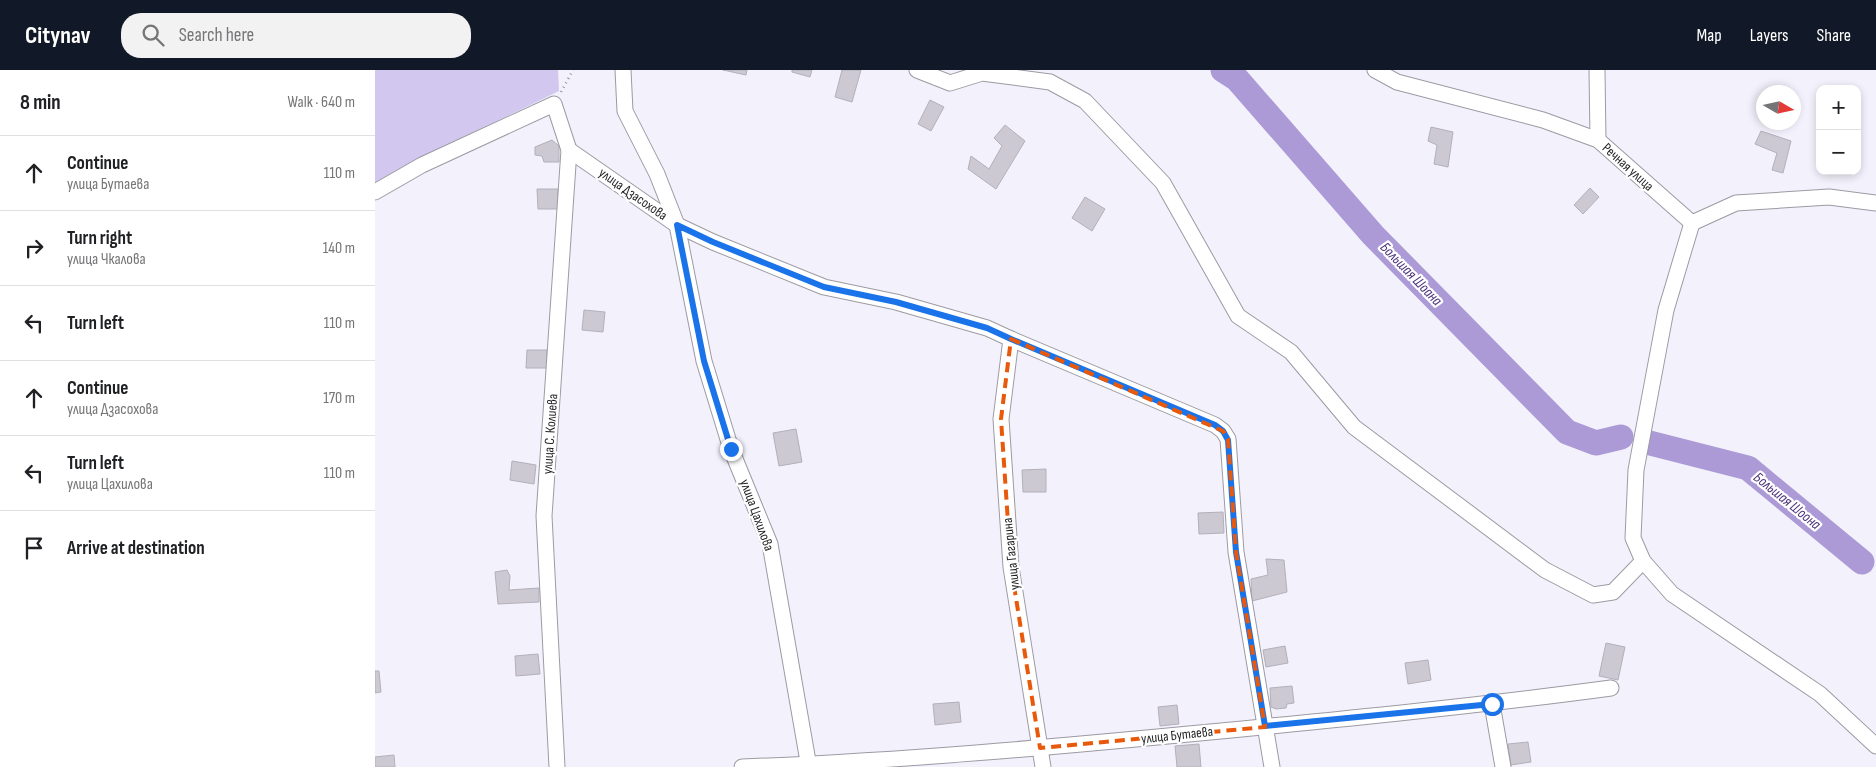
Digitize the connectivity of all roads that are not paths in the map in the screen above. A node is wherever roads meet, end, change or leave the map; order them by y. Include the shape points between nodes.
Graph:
1 (623, 70) edge
2 (917, 70) edge
3 (1375, 70) edge
4 (1597, 70) edge
5 (1598, 140) junction
6 (569, 150) junction
7 (375, 192) edge
8 (1876, 203) edge
9 (1692, 223) junction
10 (677, 225) junction
11 (1011, 339) junction
12 (1643, 562) junction
13 (1611, 688) dead end
14 (1492, 704) junction
15 (1265, 726) junction
16 (1876, 746) edge
17 (1041, 748) junction
18 (809, 766) edge
19 (557, 767) edge
20 (743, 767) edge
21 (1043, 767) edge
22 (1272, 767) edge
23 (1503, 767) edge

1 - 10 street, улица Цахилова via 625,111 657,174
2 - 12 street via 950,83 982,73 1050,82 1085,101 1163,183 1238,316 1291,352 1354,427 1545,570 1593,595 1613,592
3 - 5 street, Речная улица via 1397,82 1543,120
4 - 5 street
5 - 9 street, Речная улица
6 - 7 street, улица С. Колиева via 554,104 422,165
6 - 10 street, улица Дзасохова
6 - 19 street, улица С. Колиева via 544,516
8 - 9 street via 1829,197 1736,202
9 - 12 street via 1666,310 1636,470 1633,538
10 - 11 street, улица Дзасохова via 824,287 896,302 987,328
10 - 18 street, улица Цахилова via 704,361 731,449 770,544
11 - 15 street, улица Дзасохова via 1223,431 1228,440 1236,552
11 - 17 street, улица Гагарина via 1001,419 1011,567
12 - 16 street via 1672,594 1820,694
13 - 14 street, улица Бутаева
14 - 15 street, улица Бутаева
14 - 23 street
15 - 17 street, улица Бутаева
15 - 22 street
17 - 18 street, улица Бутаева
17 - 21 street, улица Гагарина
18 - 20 street, улица Бутаева

